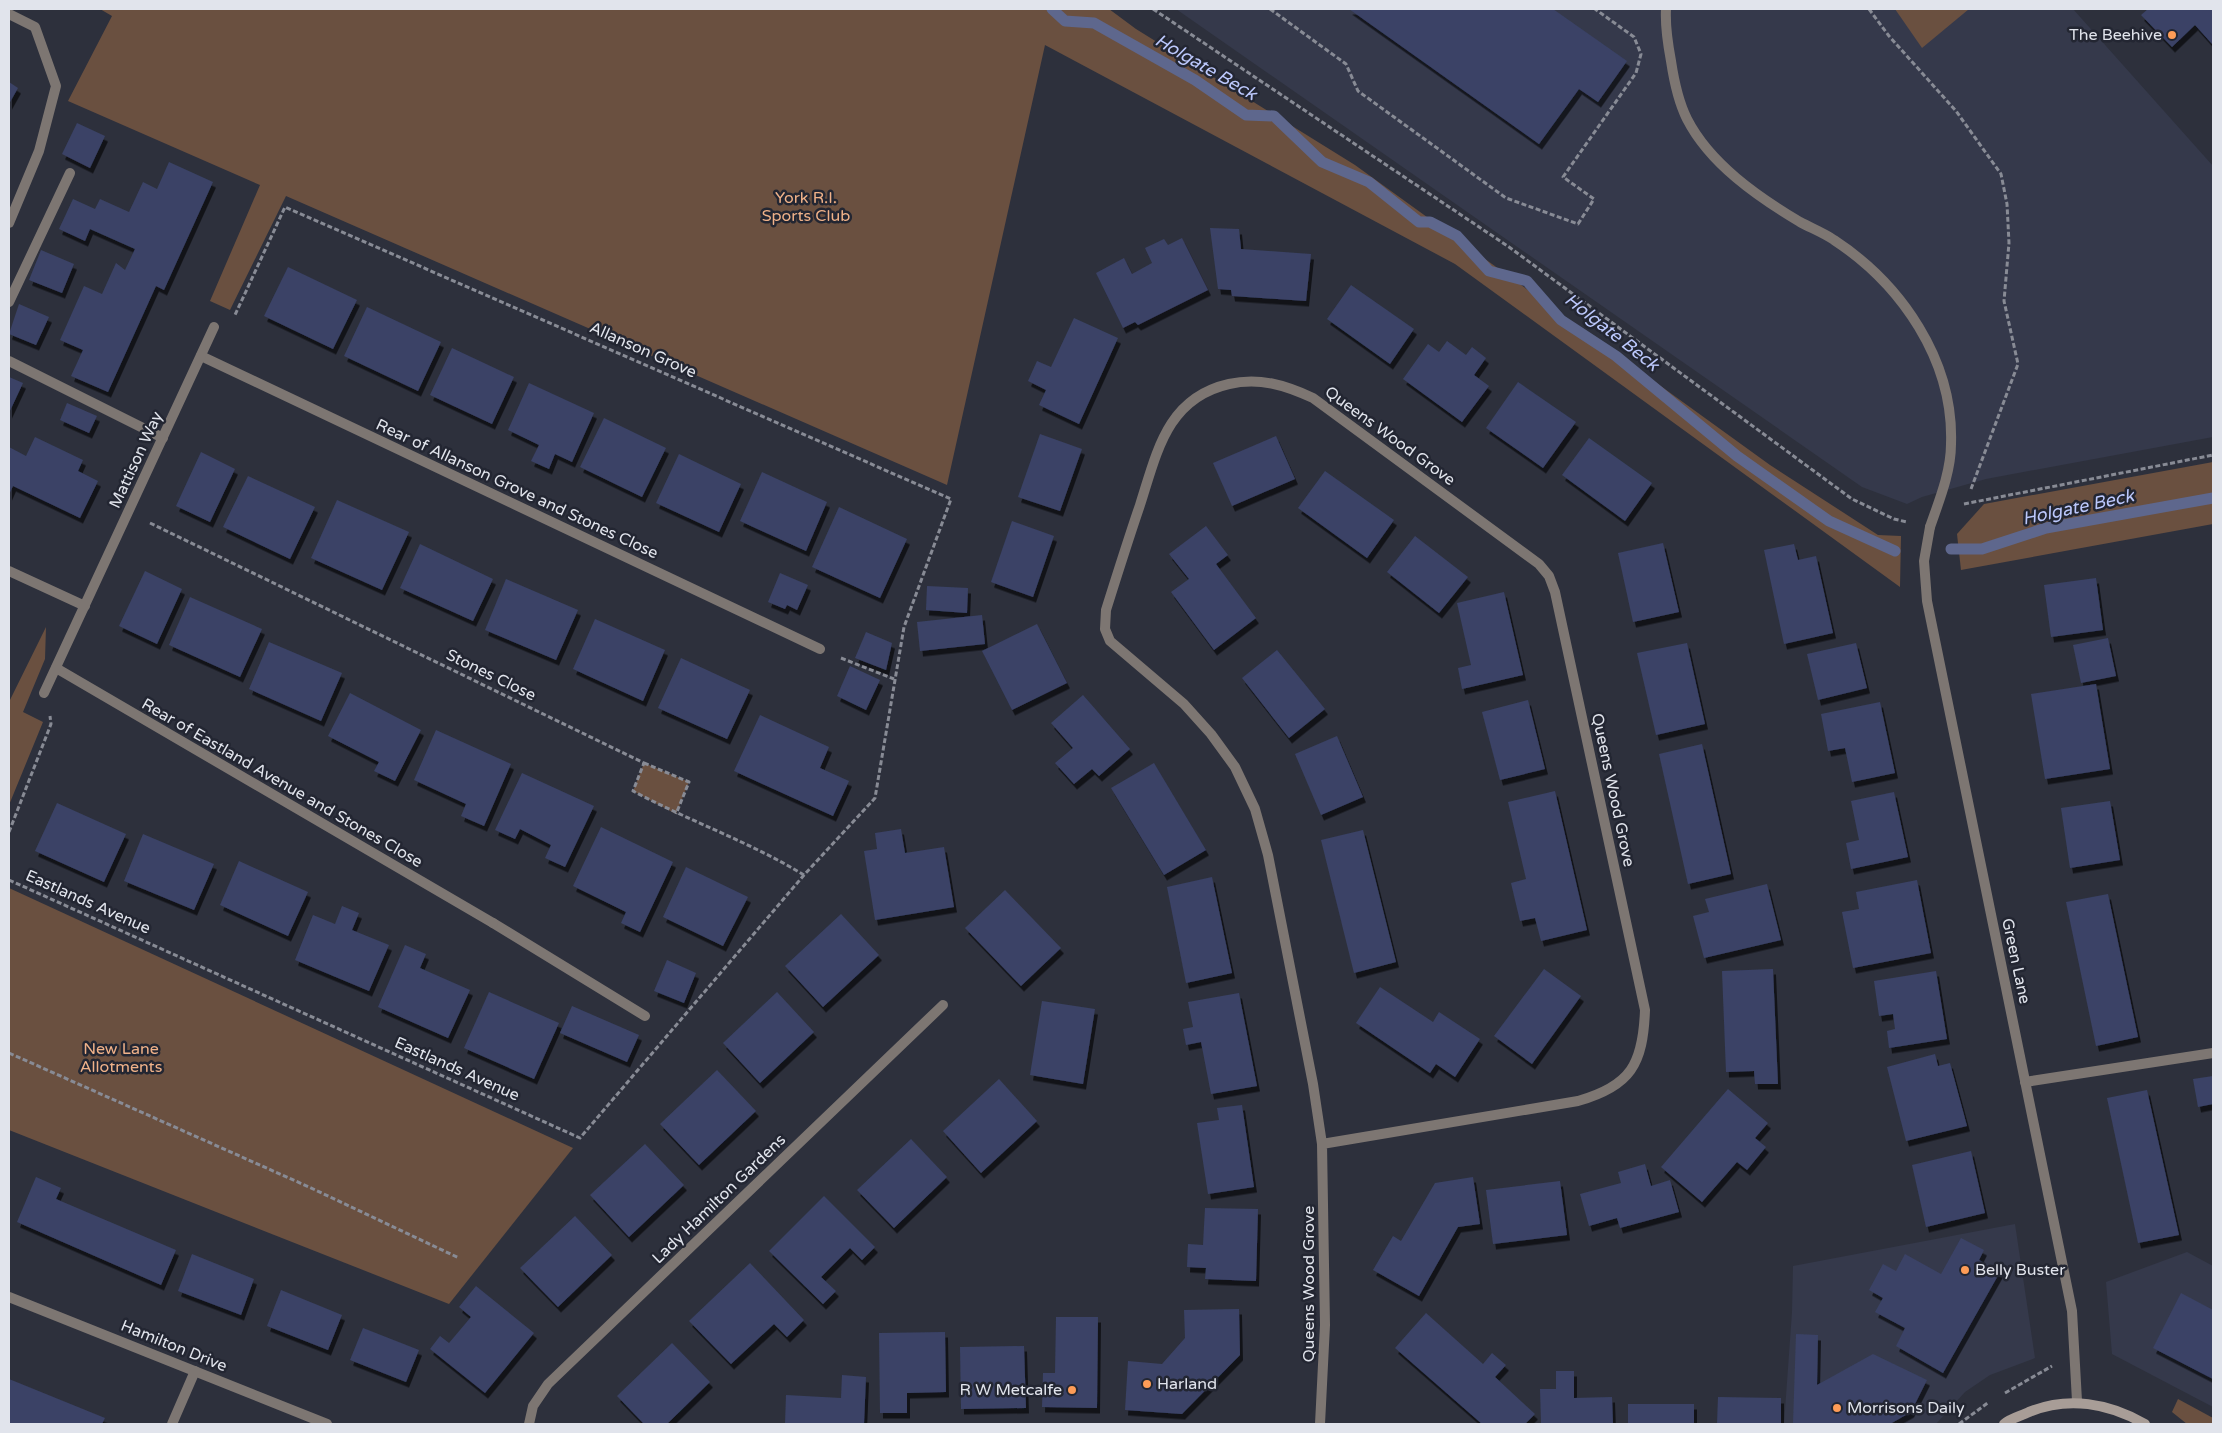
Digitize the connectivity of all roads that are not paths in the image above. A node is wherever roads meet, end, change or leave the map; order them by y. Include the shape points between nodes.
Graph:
1 (1666, 9) edge
2 (9, 14) edge
3 (70, 173) dead end
4 (9, 223) edge
5 (9, 302) edge
6 (214, 328) road end
7 (201, 356) junction
8 (9, 361) edge
9 (163, 438) junction
10 (9, 571) edge
11 (85, 606) junction
12 (820, 649) road end
13 (56, 668) junction
14 (44, 693) road end
15 (943, 1005) dead end
16 (645, 1016) dead end
17 (2213, 1053) edge
18 (2025, 1082) junction
19 (1322, 1144) junction
20 (9, 1297) edge
21 (195, 1370) junction
22 (2077, 1401) junction
23 (172, 1424) edge
24 (327, 1424) edge
25 (529, 1424) edge
26 (1320, 1424) edge
27 (2004, 1424) edge
28 (2145, 1424) edge

1 - 18 street, Green Lane via 1675,86 1687,119 1707,149 1732,174 1759,194 1800,222 1834,239 1869,267 1898,296 1924,336 1938,368 1948,405 1952,444 1924,561 1927,601
2 - 4 street via 35,27 56,86 39,151
3 - 5 street
6 - 7 street, Mattison Way
7 - 9 street, Mattison Way
7 - 12 street, Rear of Allanson Grove and Stones Close
8 - 9 street
9 - 11 street, Mattison Way
10 - 11 street
11 - 13 street, Mattison Way
13 - 14 street, Mattison Way
13 - 16 street, Rear of Eastland Avenue and Stones Close via 493,923
15 - 25 street, Lady Hamilton Gardens via 548,1384 533,1406
17 - 18 street
18 - 22 street, Green Lane via 2072,1311
19 - 19 street, Queens Wood Grove via 1268,856 1255,809 1235,767 1211,734 1184,704 1110,641 1105,629 1106,610 1157,453 1172,422 1189,400 1213,388 1240,381 1267,381 1313,398 1539,564 1549,576 1645,1010 1644,1037 1636,1063 1620,1083 1601,1095
19 - 26 street, Queens Wood Grove via 1325,1325
20 - 21 street, Hamilton Drive
21 - 23 street
21 - 24 street, Hamilton Drive
22 - 27 street via 2046,1405
22 - 28 street via 2124,1412

